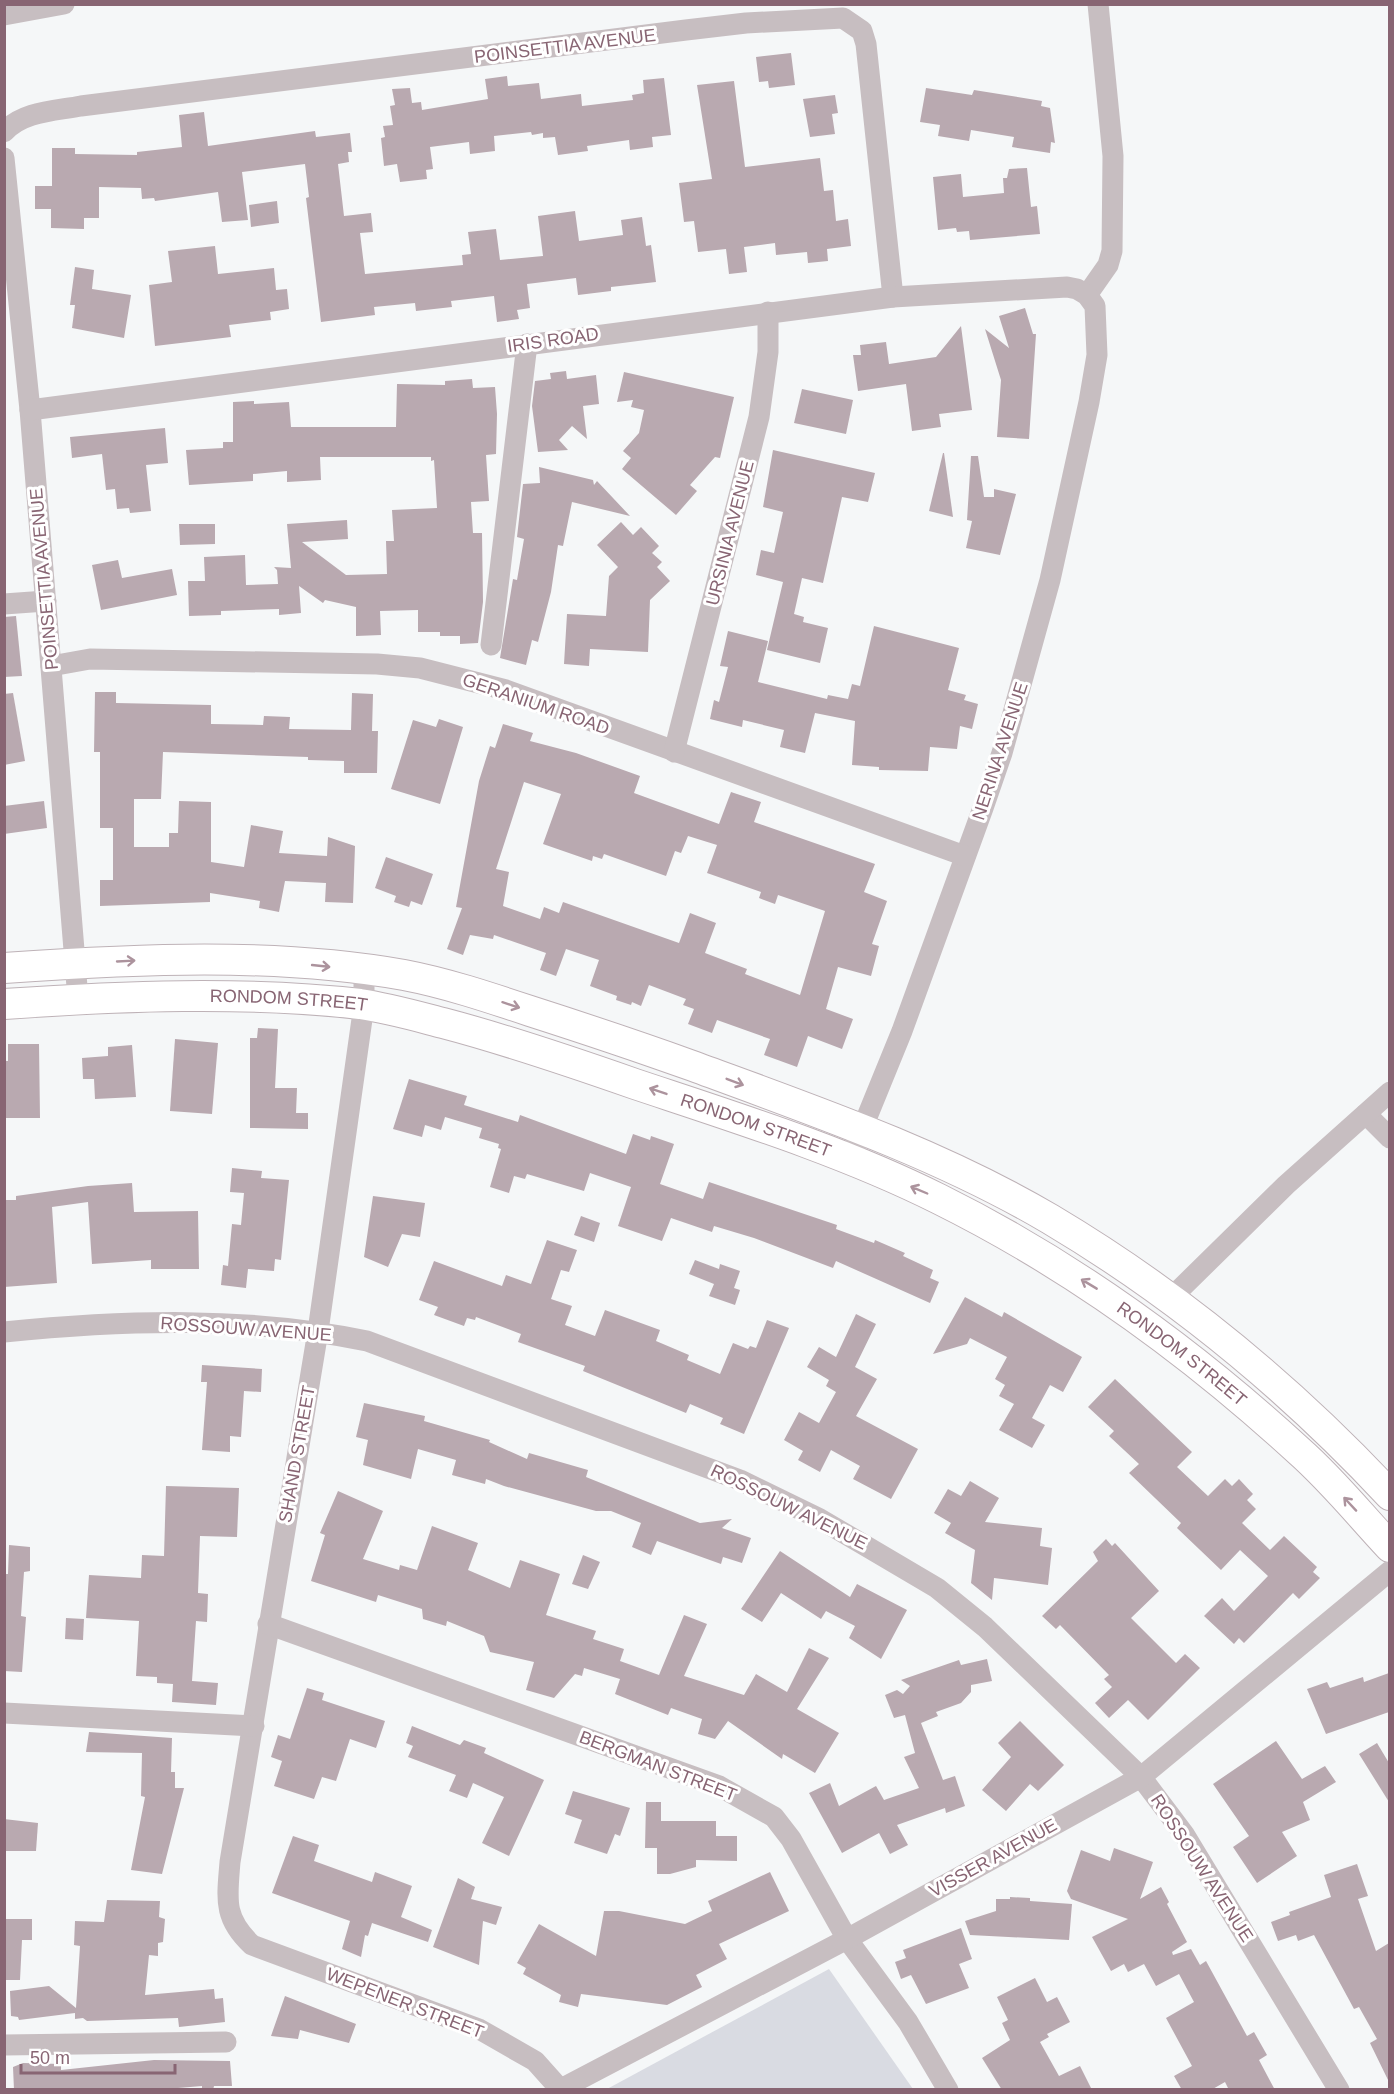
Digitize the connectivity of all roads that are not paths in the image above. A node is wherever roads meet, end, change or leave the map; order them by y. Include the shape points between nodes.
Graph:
1 (64, 4) edge
2 (1098, 4) edge
3 (4, 15) edge
4 (4, 132) edge
5 (4, 158) edge
6 (1082, 292) junction
7 (893, 297) junction
8 (768, 312) junction
9 (526, 344) junction
10 (30, 410) junction
11 (46, 601) junction
12 (4, 604) edge
13 (491, 645) dead end
14 (51, 666) junction
15 (674, 752) junction
16 (965, 856) junction
17 (75, 963) junction
18 (4, 968) edge
19 (364, 971) junction
20 (78, 999) junction
21 (4, 1004) edge
22 (364, 1005) junction
23 (1389, 1092) edge
24 (1366, 1114) junction
25 (860, 1129) junction
26 (1389, 1138) edge
27 (849, 1161) junction
28 (1171, 1298) junction
29 (318, 1331) junction
30 (4, 1332) edge
31 (1389, 1495) edge
32 (1389, 1547) edge
33 (1389, 1571) edge
34 (268, 1624) junction
35 (4, 1713) edge
36 (254, 1726) junction
37 (1141, 1777) junction
38 (240, 1934) joint
39 (847, 1939) junction
40 (226, 2042) dead end
41 (4, 2044) edge
42 (559, 2089) edge
43 (948, 2090) edge
44 (1339, 2090) edge

1 - 3 street
2 - 6 street via 1113,156 1112,251 1108,265
4 - 7 street, POINSETTIA AVENUE via 25,117 81,106 696,29 843,18 862,31 866,44
5 - 10 street, POINSETTIA AVENUE
6 - 7 street, IRIS ROAD
6 - 16 street, NERINA AVENUE via 1095,306 1097,326 1097,355 1089,402 1052,572 1002,753
7 - 8 street, IRIS ROAD
8 - 9 street, IRIS ROAD
8 - 15 street, URSINIA AVENUE via 768,352 759,417
9 - 10 street, IRIS ROAD
9 - 13 street
10 - 11 street, POINSETTIA AVENUE
11 - 12 street
11 - 14 street, POINSETTIA AVENUE
14 - 15 street, GERANIUM ROAD via 90,659 402,665 506,690
14 - 17 street, POINSETTIA AVENUE
15 - 16 street, GERANIUM ROAD
16 - 25 street, NERINA AVENUE via 902,1031
17 - 18 street, RONDOM STREET
17 -> 19 street, RONDOM STREET via 210,961
17 - 20 street, POINSETTIA AVENUE
19 - 22 street, SHAND STREET
19 -> 25 street, RONDOM STREET via 430,981 498,1000 623,1040
20 - 21 street, RONDOM STREET
20 - 22 street, RONDOM STREET via 208,997
27 -> 22 street, RONDOM STREET via 713,1110 489,1035
22 - 29 street, SHAND STREET
23 - 24 street
24 - 26 street
24 - 28 street via 1286,1185
25 - 27 street, NERINA AVENUE
25 - 28 street, RONDOM STREET via 1048,1218
32 -> 27 street, RONDOM STREET via 1302,1453 1142,1320 1030,1248 938,1198
28 - 31 street, RONDOM STREET via 1323,1426
29 - 30 street, ROSSOUW AVENUE via 190,1322
29 - 34 street, SHAND STREET
29 - 37 street, ROSSOUW AVENUE via 367,1341 658,1448 740,1480 820,1519 937,1588 985,1626
33 - 37 street, VISSER AVENUE
34 - 36 street, SHAND STREET
34 - 39 street, BERGMAN STREET via 719,1786 758,1806 774,1817 791,1839
35 - 36 street
36 - 38 street, SHAND STREET via 226,1904
37 - 39 street, VISSER AVENUE
37 - 44 street, ROSSOUW AVENUE via 1184,1834
38 - 42 street, WEPENER STREET via 267,1951 479,2029 535,2061
39 - 42 street, VISSER AVENUE
39 - 43 street, BERGMAN STREET via 908,2022
40 - 41 street

